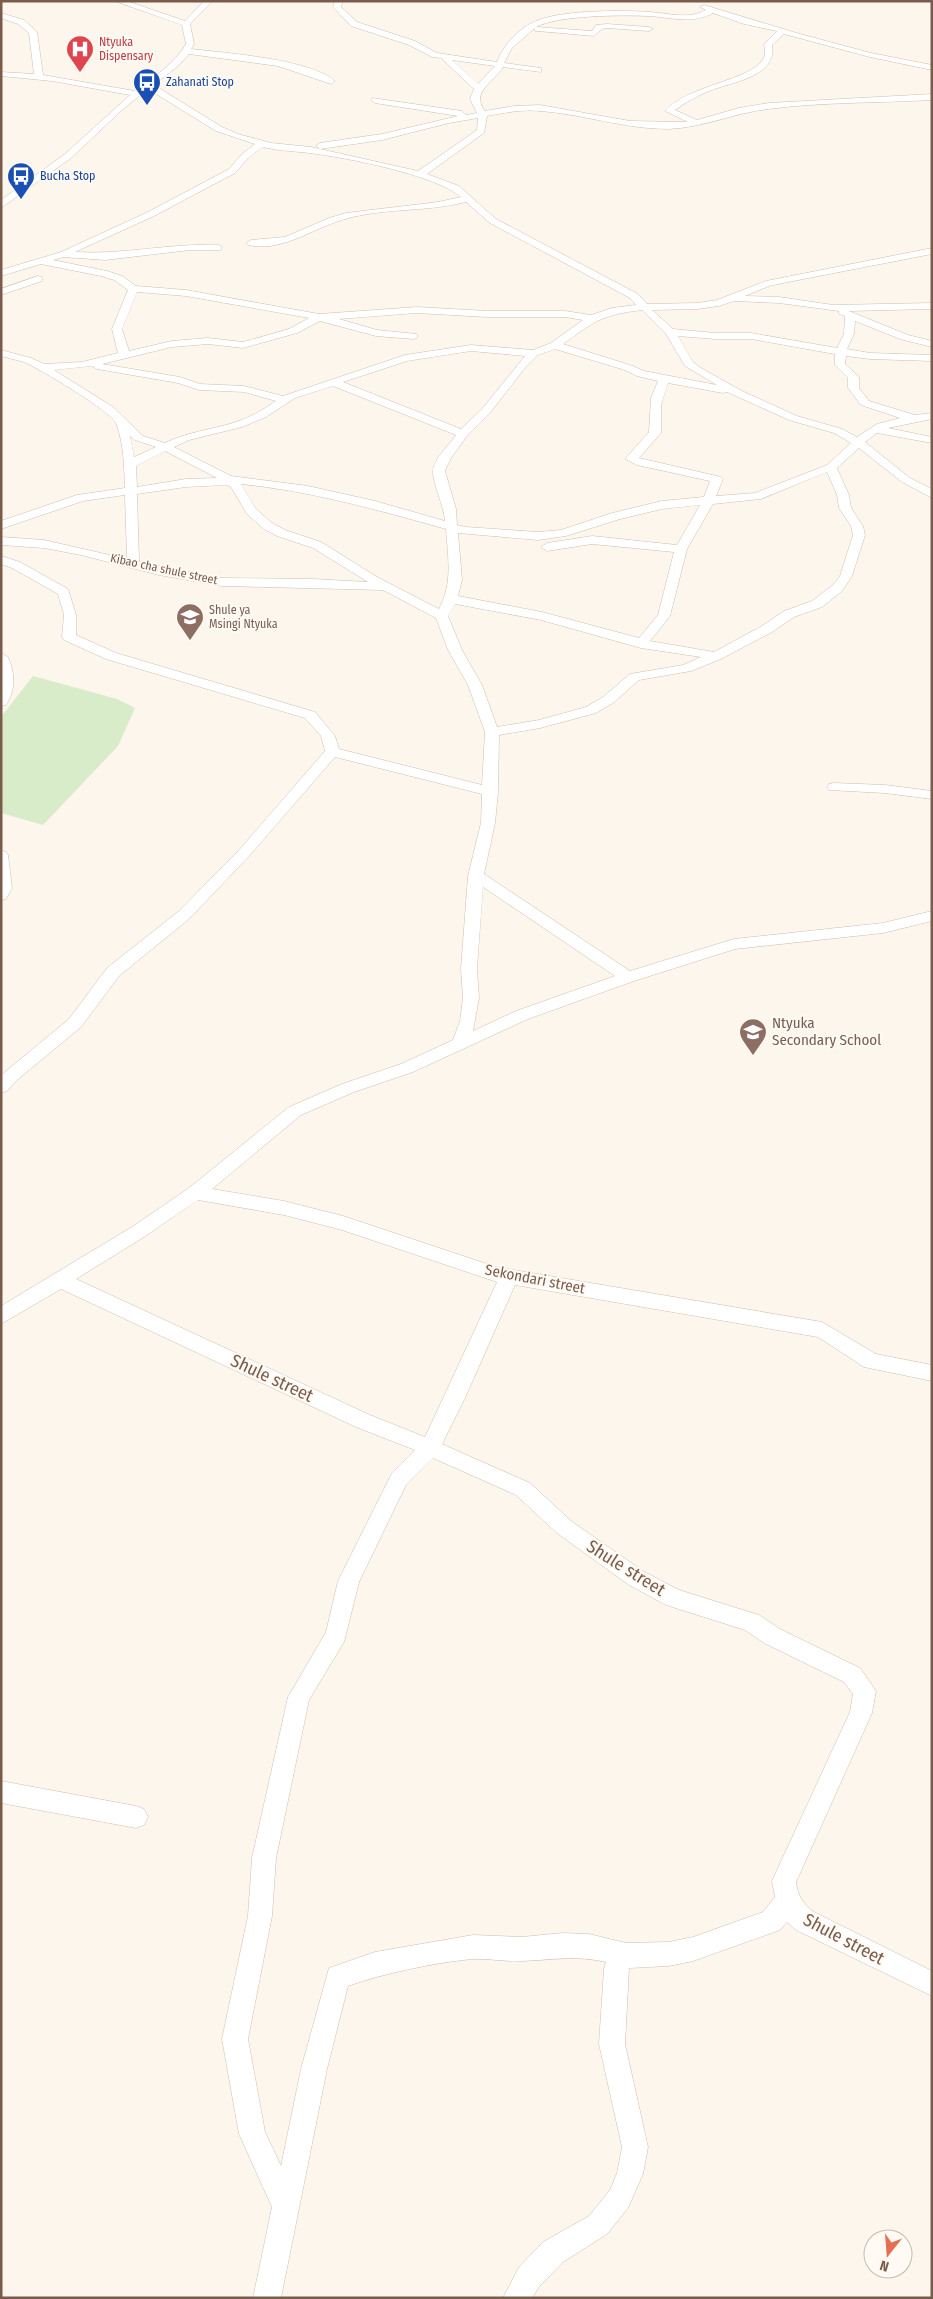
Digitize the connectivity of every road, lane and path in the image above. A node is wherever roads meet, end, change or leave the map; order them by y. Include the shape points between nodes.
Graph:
1 (119, 1) edge
2 (210, 1) edge
3 (339, 1) edge
4 (704, 7) dead end
5 (713, 9) junction
6 (1, 15) edge
7 (186, 24) junction
8 (530, 28) junction
9 (649, 29) dead end
10 (782, 31) junction
11 (186, 51) junction
12 (444, 56) junction
13 (501, 65) junction
14 (932, 68) edge
15 (538, 70) dead end
16 (1, 74) edge
17 (39, 77) junction
18 (331, 81) dead end
19 (148, 85) junction
20 (477, 88) junction
21 (136, 94) junction
22 (932, 97) edge
23 (375, 100) dead end
24 (483, 114) junction
25 (466, 117) junction
26 (695, 122) junction
27 (261, 144) junction
28 (304, 149) junction
29 (420, 174) junction
30 (468, 198) junction
31 (2, 203) edge
32 (444, 206) junction
33 (481, 212) junction
34 (251, 243) dead end
35 (218, 248) dead end
36 (932, 251) edge
37 (64, 254) junction
38 (41, 261) junction
39 (1, 273) edge
40 (38, 279) dead end
41 (134, 289) junction
42 (1, 292) edge
43 (733, 299) junction
44 (932, 306) edge
45 (644, 307) junction
46 (833, 308) junction
47 (850, 314) junction
48 (318, 317) junction
49 (592, 318) junction
50 (670, 332) junction
51 (413, 336) dead end
52 (932, 344) edge
53 (555, 345) junction
54 (841, 350) junction
55 (1, 353) edge
56 (534, 354) junction
57 (124, 355) junction
58 (932, 358) edge
59 (82, 365) junction
60 (42, 367) junction
61 (664, 380) junction
62 (333, 382) junction
63 (738, 393) junction
64 (285, 400) junction
65 (932, 416) edge
66 (913, 418) junction
67 (120, 420) junction
68 (875, 429) junction
69 (463, 434) junction
70 (932, 440) edge
71 (858, 442) junction
72 (164, 446) junction
73 (130, 464) junction
74 (831, 467) junction
75 (229, 480) junction
76 (131, 491) junction
77 (932, 494) edge
78 (707, 499) junction
79 (1, 525) edge
80 (453, 529) junction
81 (472, 532) junction
82 (1, 541) edge
83 (680, 548) junction
84 (1, 560) edge
85 (133, 564) junction
86 (388, 588) junction
87 (452, 599) junction
88 (442, 616) junction
89 (641, 644) junction
90 (716, 656) junction
91 (1, 657) edge
92 (1, 702) edge
93 (492, 732) junction
94 (332, 752) junction
95 (834, 786) dead end
96 (490, 792) junction
97 (932, 795) edge
98 (1, 855) edge
99 (476, 876) junction
100 (1, 895) edge
101 (932, 916) edge
102 (628, 977) junction
103 (460, 1043) junction
104 (4, 1076) edge
105 (194, 1192) junction
106 (508, 1276) junction
107 (60, 1280) junction
108 (1, 1316) edge
109 (932, 1373) edge
110 (430, 1448) junction
111 (1, 1792) edge
112 (136, 1817) dead end
113 (786, 1900) junction
114 (626, 1954) junction
115 (932, 1984) edge
116 (285, 2204) junction
117 (267, 2298) edge
118 (517, 2298) edge

1 - 7 street
2 - 7 street
3 - 12 street via 337,7 354,24
4 - 5 street
5 - 8 street via 693,19 649,14 582,16 540,22
5 - 10 street
6 - 17 street via 21,22 33,32
7 - 11 street via 190,44
8 - 9 street via 594,34 599,27 607,26
8 - 13 street via 508,49
10 - 14 street
10 - 26 street via 768,44 768,57 753,73 710,87 669,112
11 - 18 street via 288,65 309,70
11 - 19 street
12 - 13 street
12 - 20 street
13 - 15 street
13 - 20 street
16 - 17 street
17 - 21 street
19 - 21 street
19 - 27 street via 219,129
20 - 24 street via 474,93 476,104
21 - 31 street via 68,156
22 - 26 street via 769,106
23 - 25 street via 455,112
24 - 25 street
24 - 26 street via 540,108 630,124 667,126
24 - 29 street via 481,131
25 - 28 street via 382,137
27 - 28 street
27 - 37 street via 229,173
28 - 29 street
29 - 30 street via 447,183
30 - 32 street
30 - 33 street
32 - 33 street
32 - 34 street via 347,215 325,221 293,238
33 - 45 street via 610,282 634,296
35 - 37 street via 182,248 105,257
36 - 43 street via 766,284
37 - 38 street
38 - 39 street
38 - 41 street via 104,273
40 - 42 street
41 - 48 street via 186,293
41 - 57 street via 117,329 124,345
43 - 45 street via 697,306
43 - 46 street via 779,300
44 - 46 street
45 - 49 street via 612,311
45 - 50 street
46 - 47 street
47 - 52 street via 904,337
47 - 54 street via 848,334
48 - 49 street via 417,310 565,314
48 - 51 street via 376,333
48 - 57 street via 293,331 248,344 192,342
49 - 53 street
50 - 54 street via 750,336 783,344
50 - 63 street via 689,364
53 - 56 street
53 - 61 street
54 - 58 street via 870,356
54 - 66 street via 840,367 854,377 853,388 863,402
55 - 60 street
56 - 62 street via 471,348 419,354
56 - 69 street
57 - 59 street
59 - 60 street
59 - 64 street via 180,380 199,387 244,389
60 - 67 street via 97,400
61 - 63 street
61 - 78 street via 659,386 655,433 631,459 717,479
62 - 64 street
62 - 69 street
63 - 71 street via 794,418 838,431
64 - 72 street via 238,425 185,437
65 - 66 street
66 - 68 street
67 - 72 street via 139,438
67 - 73 street
68 - 70 street
68 - 71 street
69 - 80 street via 445,457 439,472
71 - 74 street
71 - 77 street via 906,480
72 - 73 street
72 - 75 street
73 - 76 street
74 - 78 street via 757,496
74 - 90 street via 845,508 859,535 846,576 838,588 816,604 789,614
75 - 76 street
75 - 80 street via 308,490 371,504
75 - 86 street via 252,511 268,526 317,545
76 - 79 street via 81,498
76 - 85 street
78 - 81 street via 636,510 551,535 511,536
78 - 83 street
80 - 81 street
80 - 87 street via 456,580
81 - 83 street via 487,540 546,547 592,540
82 - 85 street, Kibao cha shule street via 44,544
83 - 89 street via 664,616
84 - 94 street via 64,592 70,614 69,637 111,656 310,715 322,728 332,745
85 - 86 street, Kibao cha shule street via 222,582
86 - 88 street
87 - 88 street
87 - 89 street via 522,612
88 - 93 street via 455,650 475,685
89 - 90 street
90 - 93 street via 686,668 635,677 608,700 590,710 540,724
91 - 92 street via 6,676 5,697
93 - 96 street
94 - 96 street
94 - 104 street via 245,852 184,915 113,972 75,1023
95 - 97 street via 885,788
96 - 99 street via 488,823
98 - 100 street via 4,888
99 - 102 street
99 - 103 street via 469,969 471,998 468,1021
101 - 102 street via 883,928 734,944
102 - 103 street via 522,1015
103 - 105 street via 407,1068 295,1111
105 - 106 street, Sekondari street via 335,1221
105 - 107 street via 138,1232
106 - 109 street, Sekondari street via 822,1330 872,1362
106 - 110 street
107 - 108 street
107 - 110 street, Shule street via 363,1421
110 - 113 street, Shule street via 523,1489 564,1527 636,1578 674,1598 751,1622 859,1681 865,1691 861,1713 784,1881
110 - 116 street via 399,1479 349,1581 336,1635 299,1697 264,1858 260,1916 235,2039 252,2134
111 - 112 street
113 - 114 street via 771,1921 721,1940 669,1954
113 - 115 street, Shule street via 805,1921
114 - 116 street via 589,1946 522,1949 473,1946 375,1964 338,1977
114 - 118 street via 616,1969 612,2044 635,2147 630,2174 619,2199 598,2225 552,2252 528,2277
116 - 117 street

